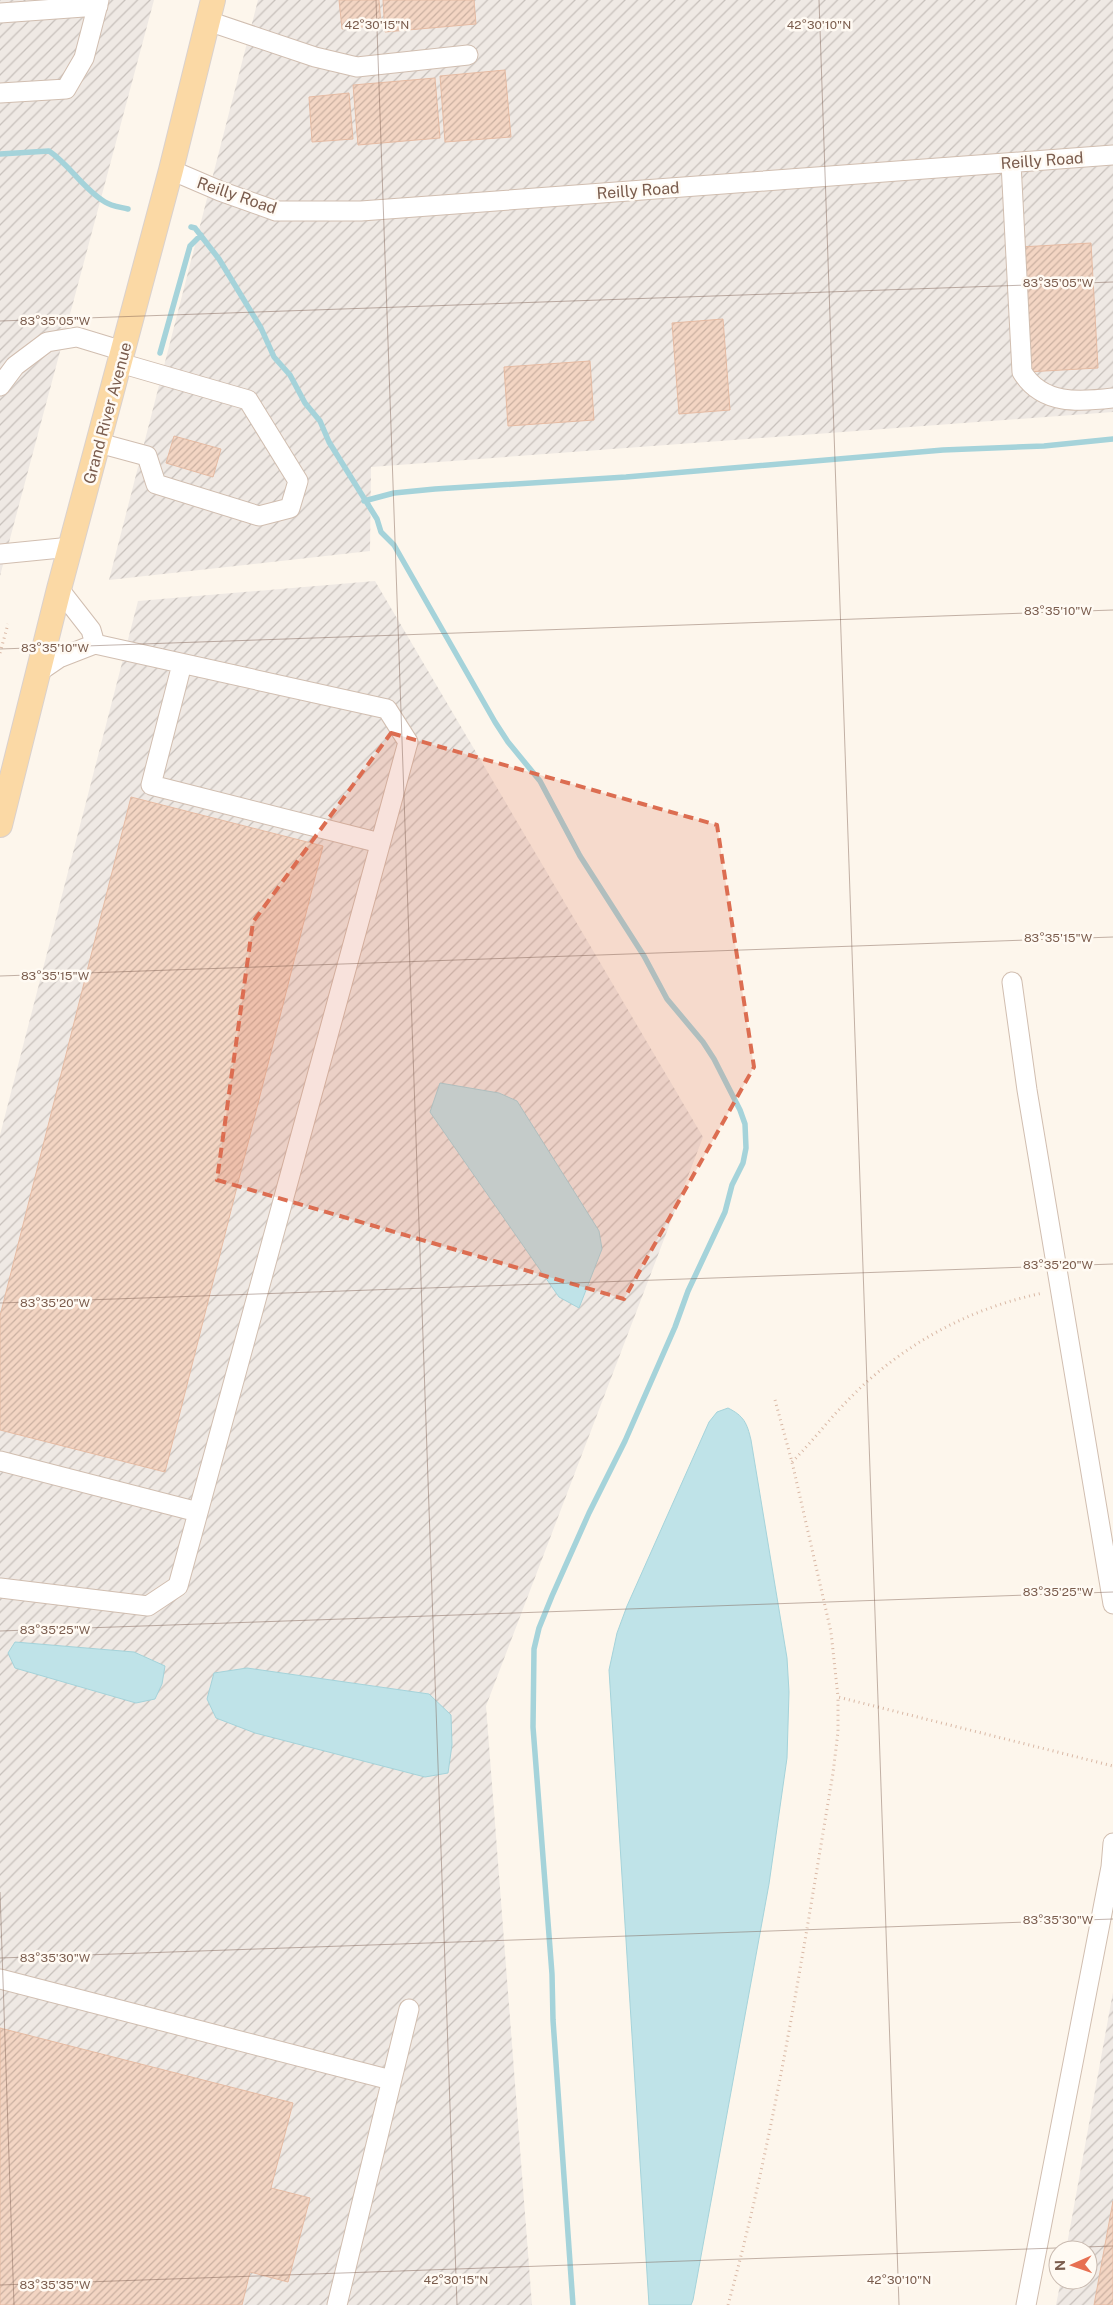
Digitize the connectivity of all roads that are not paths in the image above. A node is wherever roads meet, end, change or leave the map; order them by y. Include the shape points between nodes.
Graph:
1 (99, 3) edge
2 (211, 10) edge
3 (0, 14) edge
4 (468, 54) dead end
5 (0, 93) edge
6 (1113, 155) edge
7 (1011, 163) junction
8 (171, 170) junction
9 (121, 357) junction
10 (0, 386) edge
11 (1113, 398) edge
12 (99, 443) junction
13 (71, 547) junction
14 (0, 554) edge
15 (60, 589) junction
16 (96, 644) junction
17 (182, 664) junction
18 (40, 671) junction
19 (0, 825) edge
20 (380, 843) junction
21 (1012, 982) dead end
22 (0, 1462) edge
23 (198, 1512) junction
24 (0, 1588) edge
25 (1113, 1604) edge
26 (1113, 1843) edge
27 (0, 1979) edge
28 (409, 2009) dead end
29 (392, 2080) junction
30 (337, 2305) edge
31 (1026, 2305) edge

1 - 3 street
1 - 5 street via 84,58 66,89
2 - 4 street via 315,57 357,67
2 - 8 main road, Grand River Avenue
6 - 7 street, Reilly Road
7 - 8 street, Reilly Road via 317,212 276,211
7 - 11 street via 1022,372 1030,385 1046,395 1087,401
8 - 9 main road, Grand River Avenue
9 - 10 street via 77,337 47,342 15,366
9 - 12 main road, Grand River Avenue
9 - 12 street via 248,400 298,481 290,508 258,516 156,484 148,456
12 - 13 main road, Grand River Avenue
13 - 14 street
13 - 15 main road, Grand River Avenue
15 - 16 street via 91,630
15 - 18 main road, Grand River Avenue
16 - 17 street
16 - 18 street via 59,658
17 - 20 street via 387,708 408,742
17 - 20 street via 151,785
18 - 19 main road, Grand River Avenue
20 - 23 street
21 - 25 street via 1027,1090
22 - 23 street
23 - 24 street via 178,1586 148,1606
26 - 31 street
27 - 29 street
28 - 29 street
29 - 30 street

